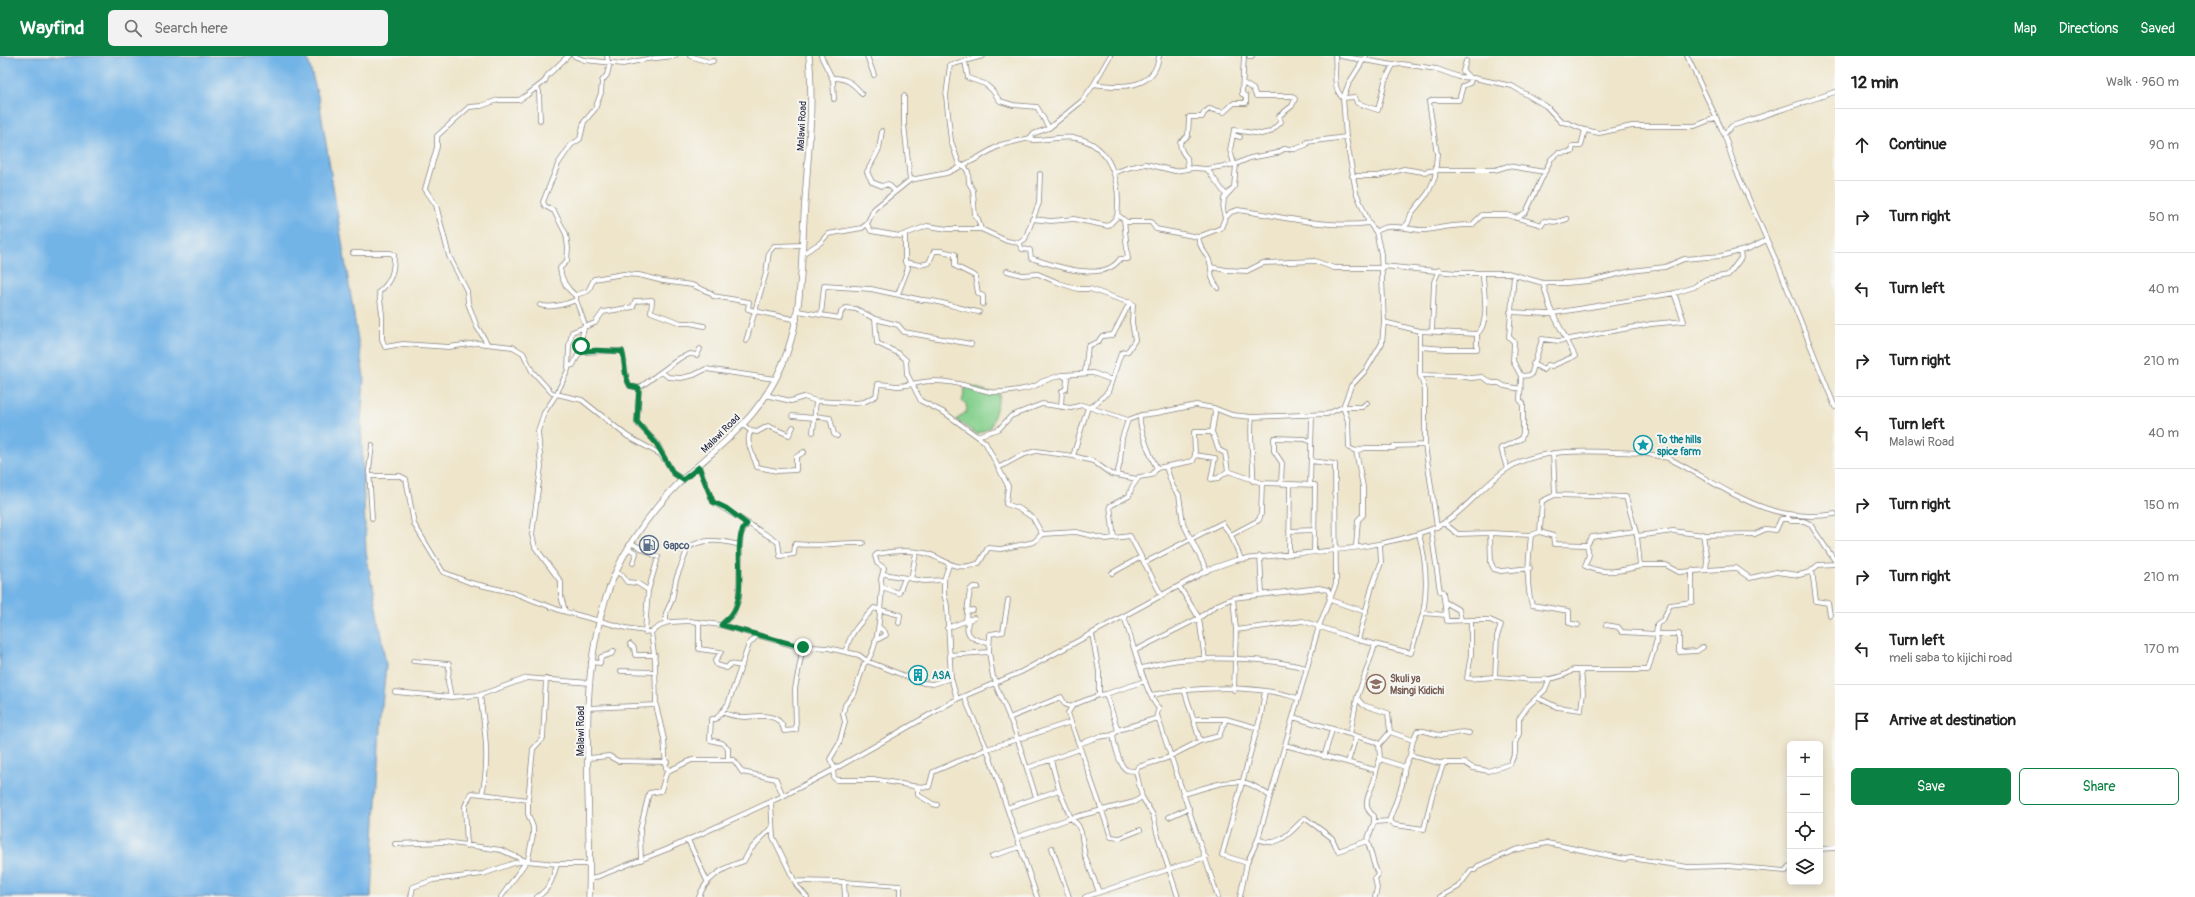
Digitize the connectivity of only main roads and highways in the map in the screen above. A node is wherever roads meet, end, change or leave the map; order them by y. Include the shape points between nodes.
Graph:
1 (809, 56) edge
2 (589, 897) edge

1 - 2 main road, Malawi Road via 812,83 811,118 798,312 786,355 765,395 742,424 654,511 616,572 598,621 591,662 588,708

